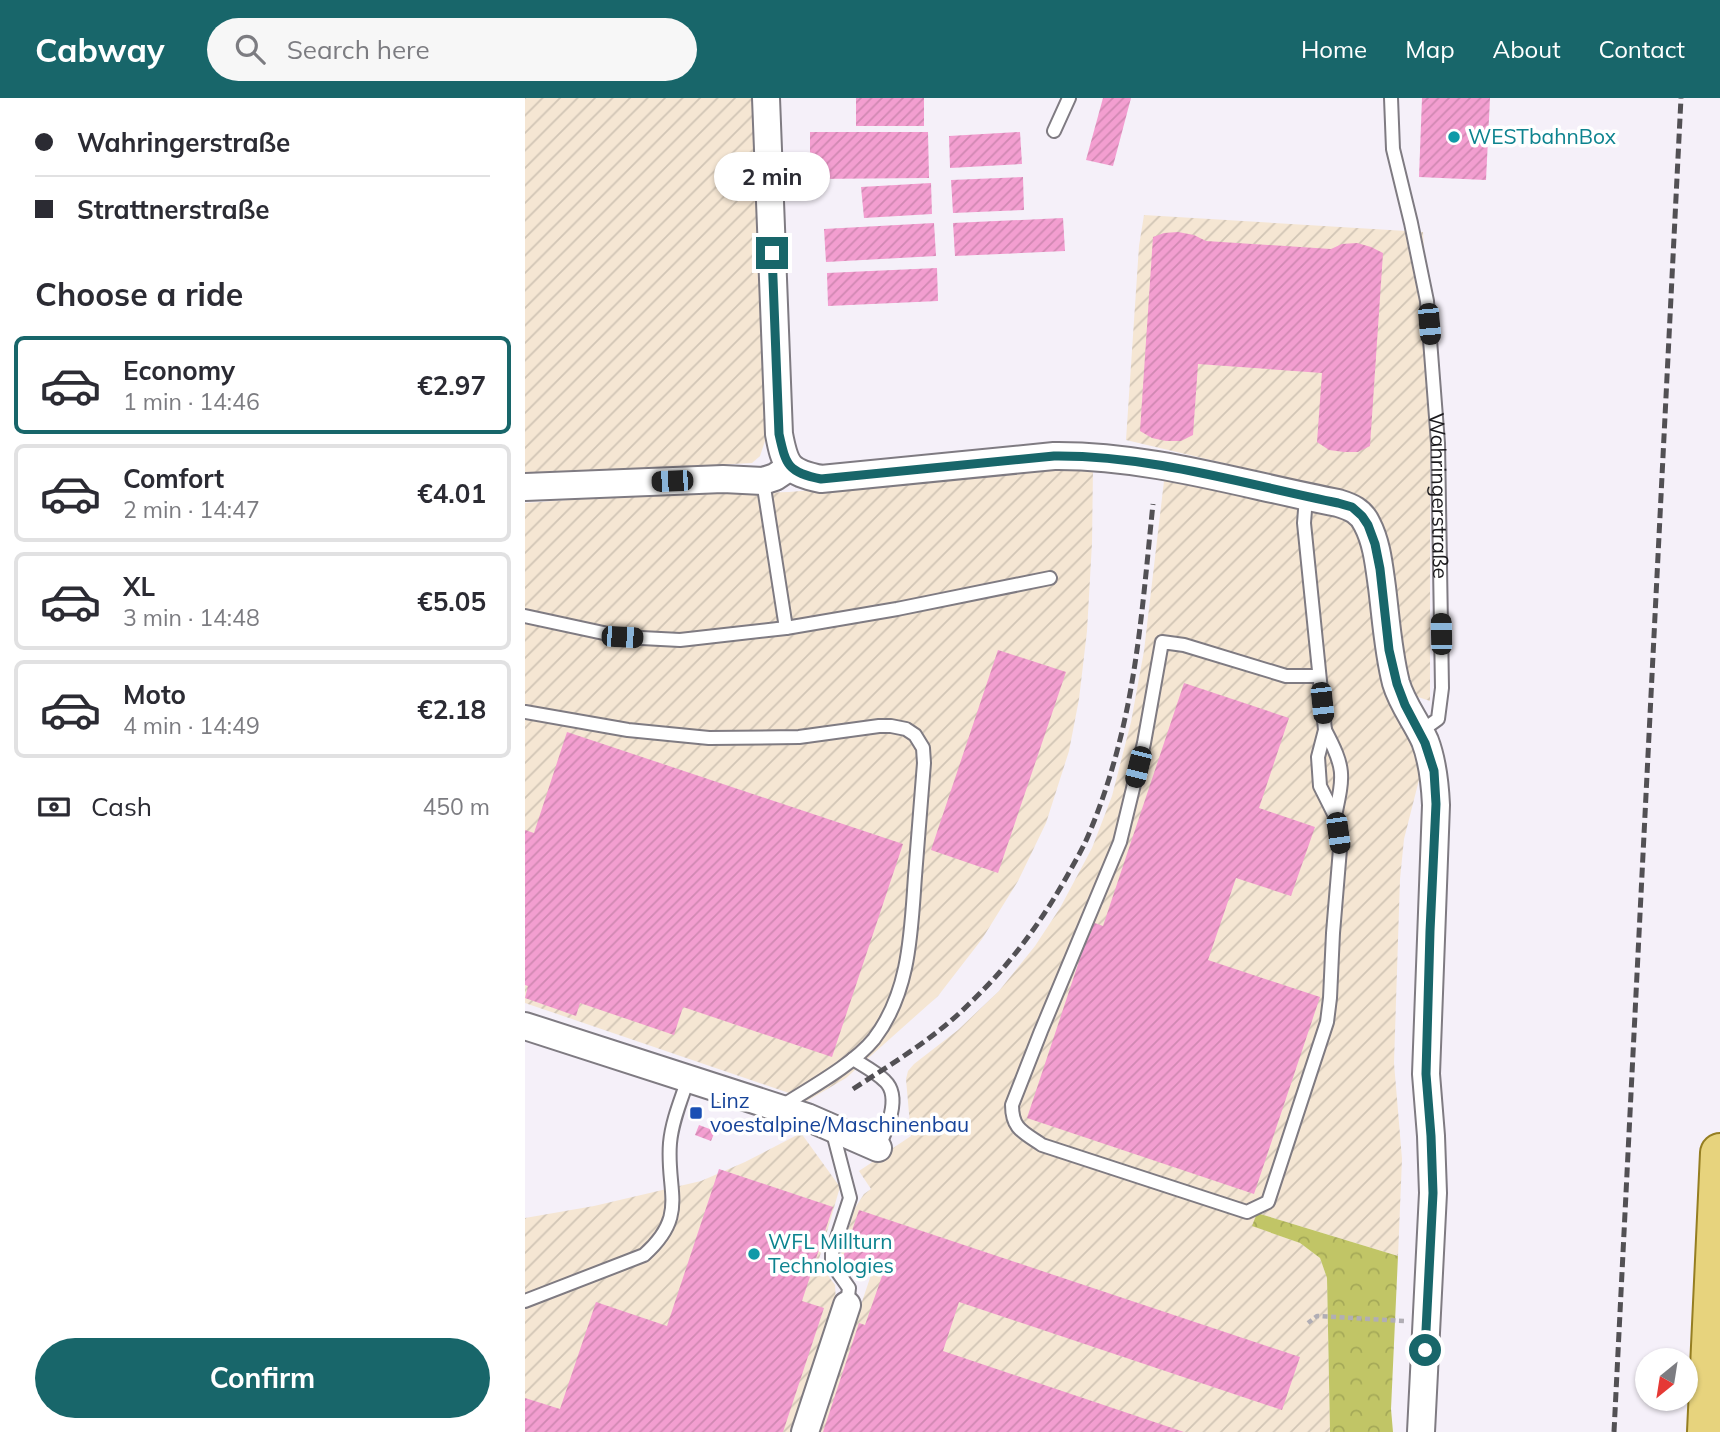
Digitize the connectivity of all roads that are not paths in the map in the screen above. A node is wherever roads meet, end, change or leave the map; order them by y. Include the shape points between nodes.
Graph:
1 (766, 98) edge
2 (1069, 98) edge
3 (1391, 98) edge
4 (1054, 131) dead end
5 (790, 467) junction
6 (763, 481) junction
7 (525, 487) edge
8 (1306, 497) junction
9 (1050, 578) dead end
10 (525, 617) edge
11 (786, 628) junction
12 (1319, 676) junction
13 (525, 712) edge
14 (1325, 730) junction
15 (1420, 732) junction
16 (1335, 816) junction
17 (525, 1026) edge
18 (853, 1059) junction
19 (688, 1079) junction
20 (779, 1108) junction
21 (832, 1128) junction
22 (878, 1148) joint
23 (1720, 1153) edge
24 (525, 1301) edge
25 (847, 1305) joint
26 (805, 1432) edge
27 (1421, 1432) edge
28 (1707, 1432) edge

1 - 5 street via 779,434
2 - 4 lane
3 - 15 lane, Wahringerstraße via 1393,149 1427,301 1438,443 1442,688 1438,719
5 - 6 street
5 - 8 street via 821,479 1084,456 1212,475
6 - 7 street
6 - 11 lane
8 - 12 lane via 1304,523
8 - 15 street via 1352,507 1368,525 1380,569 1397,684
9 - 11 lane
10 - 11 lane via 622,637 680,640
12 - 14 lane
12 - 16 lane via 1286,676 1162,642 1120,842 1012,1105 1012,1118 1019,1130 1042,1144 1247,1212 1268,1202 1327,1022 1340,849
13 - 18 lane via 709,738 799,737 879,726 906,729 915,735 923,748 924,764 910,943 890,1014
14 - 16 lane via 1342,771
14 - 16 lane via 1318,757 1319,786
15 - 27 street via 1434,771 1436,804 1426,1074 1433,1193
17 - 19 street
18 - 20 lane
18 - 22 lane via 888,1083 892,1095 892,1114
19 - 20 street
19 - 24 lane via 671,1130 674,1201 658,1242 644,1255
20 - 21 street
21 - 22 street
21 - 25 lane via 850,1198 832,1252 832,1264 849,1287
23 - 28 main road
25 - 26 street

